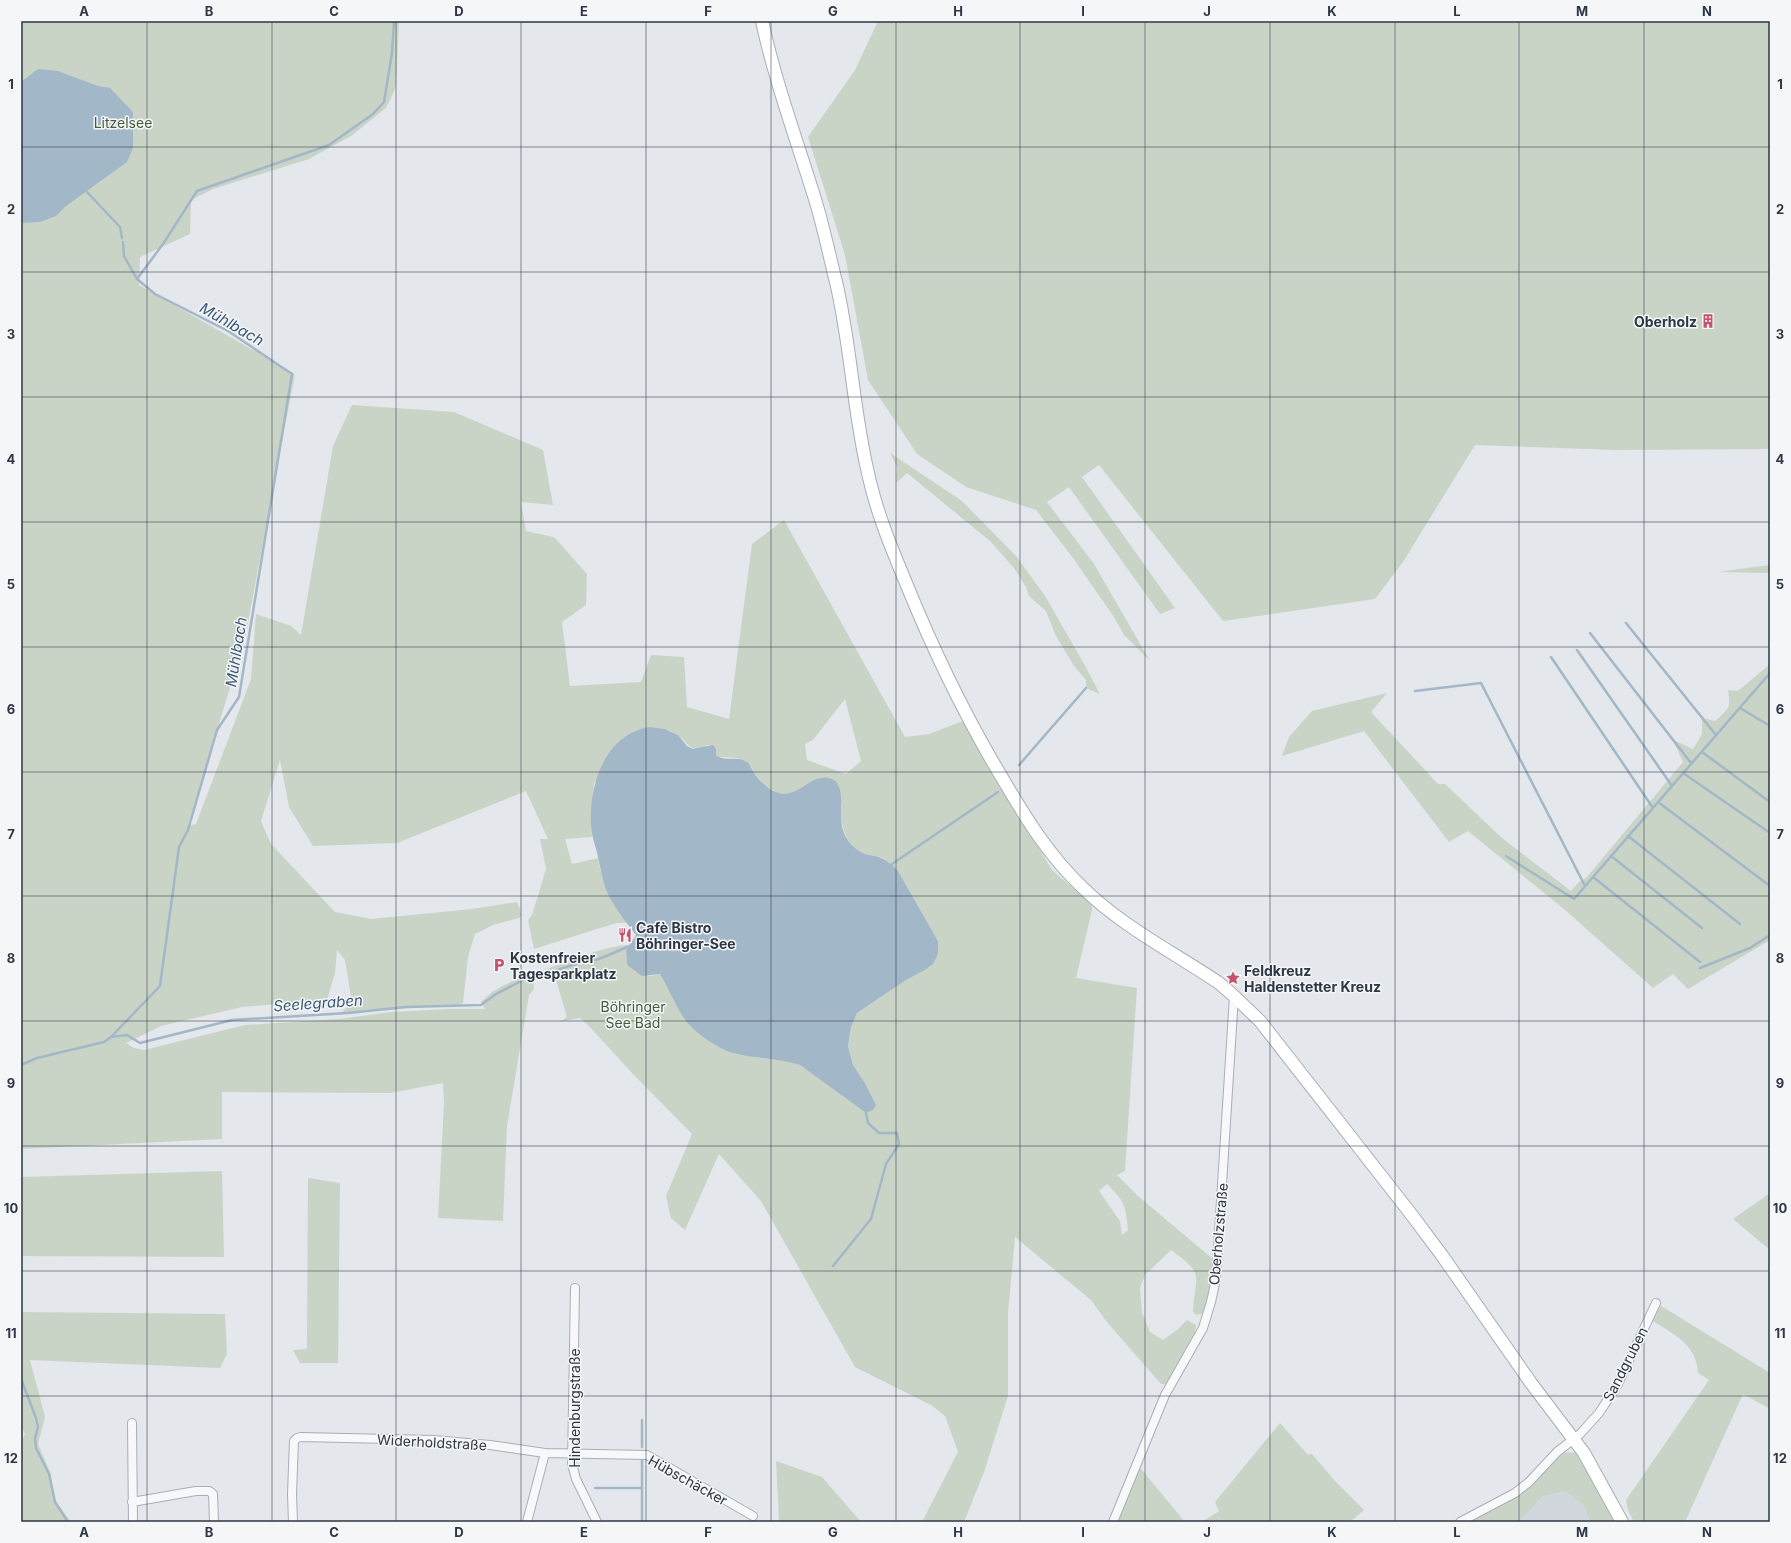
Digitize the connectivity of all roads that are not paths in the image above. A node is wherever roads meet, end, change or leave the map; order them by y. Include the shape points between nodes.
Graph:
1 (762, 21) edge
2 (1234, 996) junction
3 (575, 1288) dead end
4 (1656, 1303) dead end
5 (132, 1423) dead end
6 (1573, 1439) junction
7 (545, 1453) junction
8 (571, 1454) junction
9 (132, 1502) junction
10 (753, 1516) dead end
11 (133, 1522) edge
12 (214, 1522) edge
13 (293, 1522) edge
14 (527, 1522) edge
15 (597, 1522) edge
16 (1113, 1522) edge
17 (1460, 1522) edge
18 (1622, 1522) edge

1 - 2 street via 775,75 815,199 837,284 868,475 882,524 947,679 993,763 1038,836 1058,863 1109,911 1195,967
2 - 6 street via 1260,1021 1411,1214
2 - 16 street, Oberholzstraße via 1216,1279 1211,1302 1203,1328 1166,1395
3 - 8 street, Hindenburgstraße
4 - 6 street, Sandgruben via 1611,1396 1599,1413
5 - 9 street
6 - 17 street, Sandgruben via 1515,1493
6 - 18 street via 1593,1468
7 - 8 street, Widerholdstraße
7 - 13 street, Widerholdstraße via 434,1440 297,1438 294,1441
7 - 14 street
8 - 10 street, Hübschäcker via 647,1456
8 - 15 street, Hindenburgstraße via 576,1480
9 - 11 street
9 - 12 street via 210,1491 213,1494

